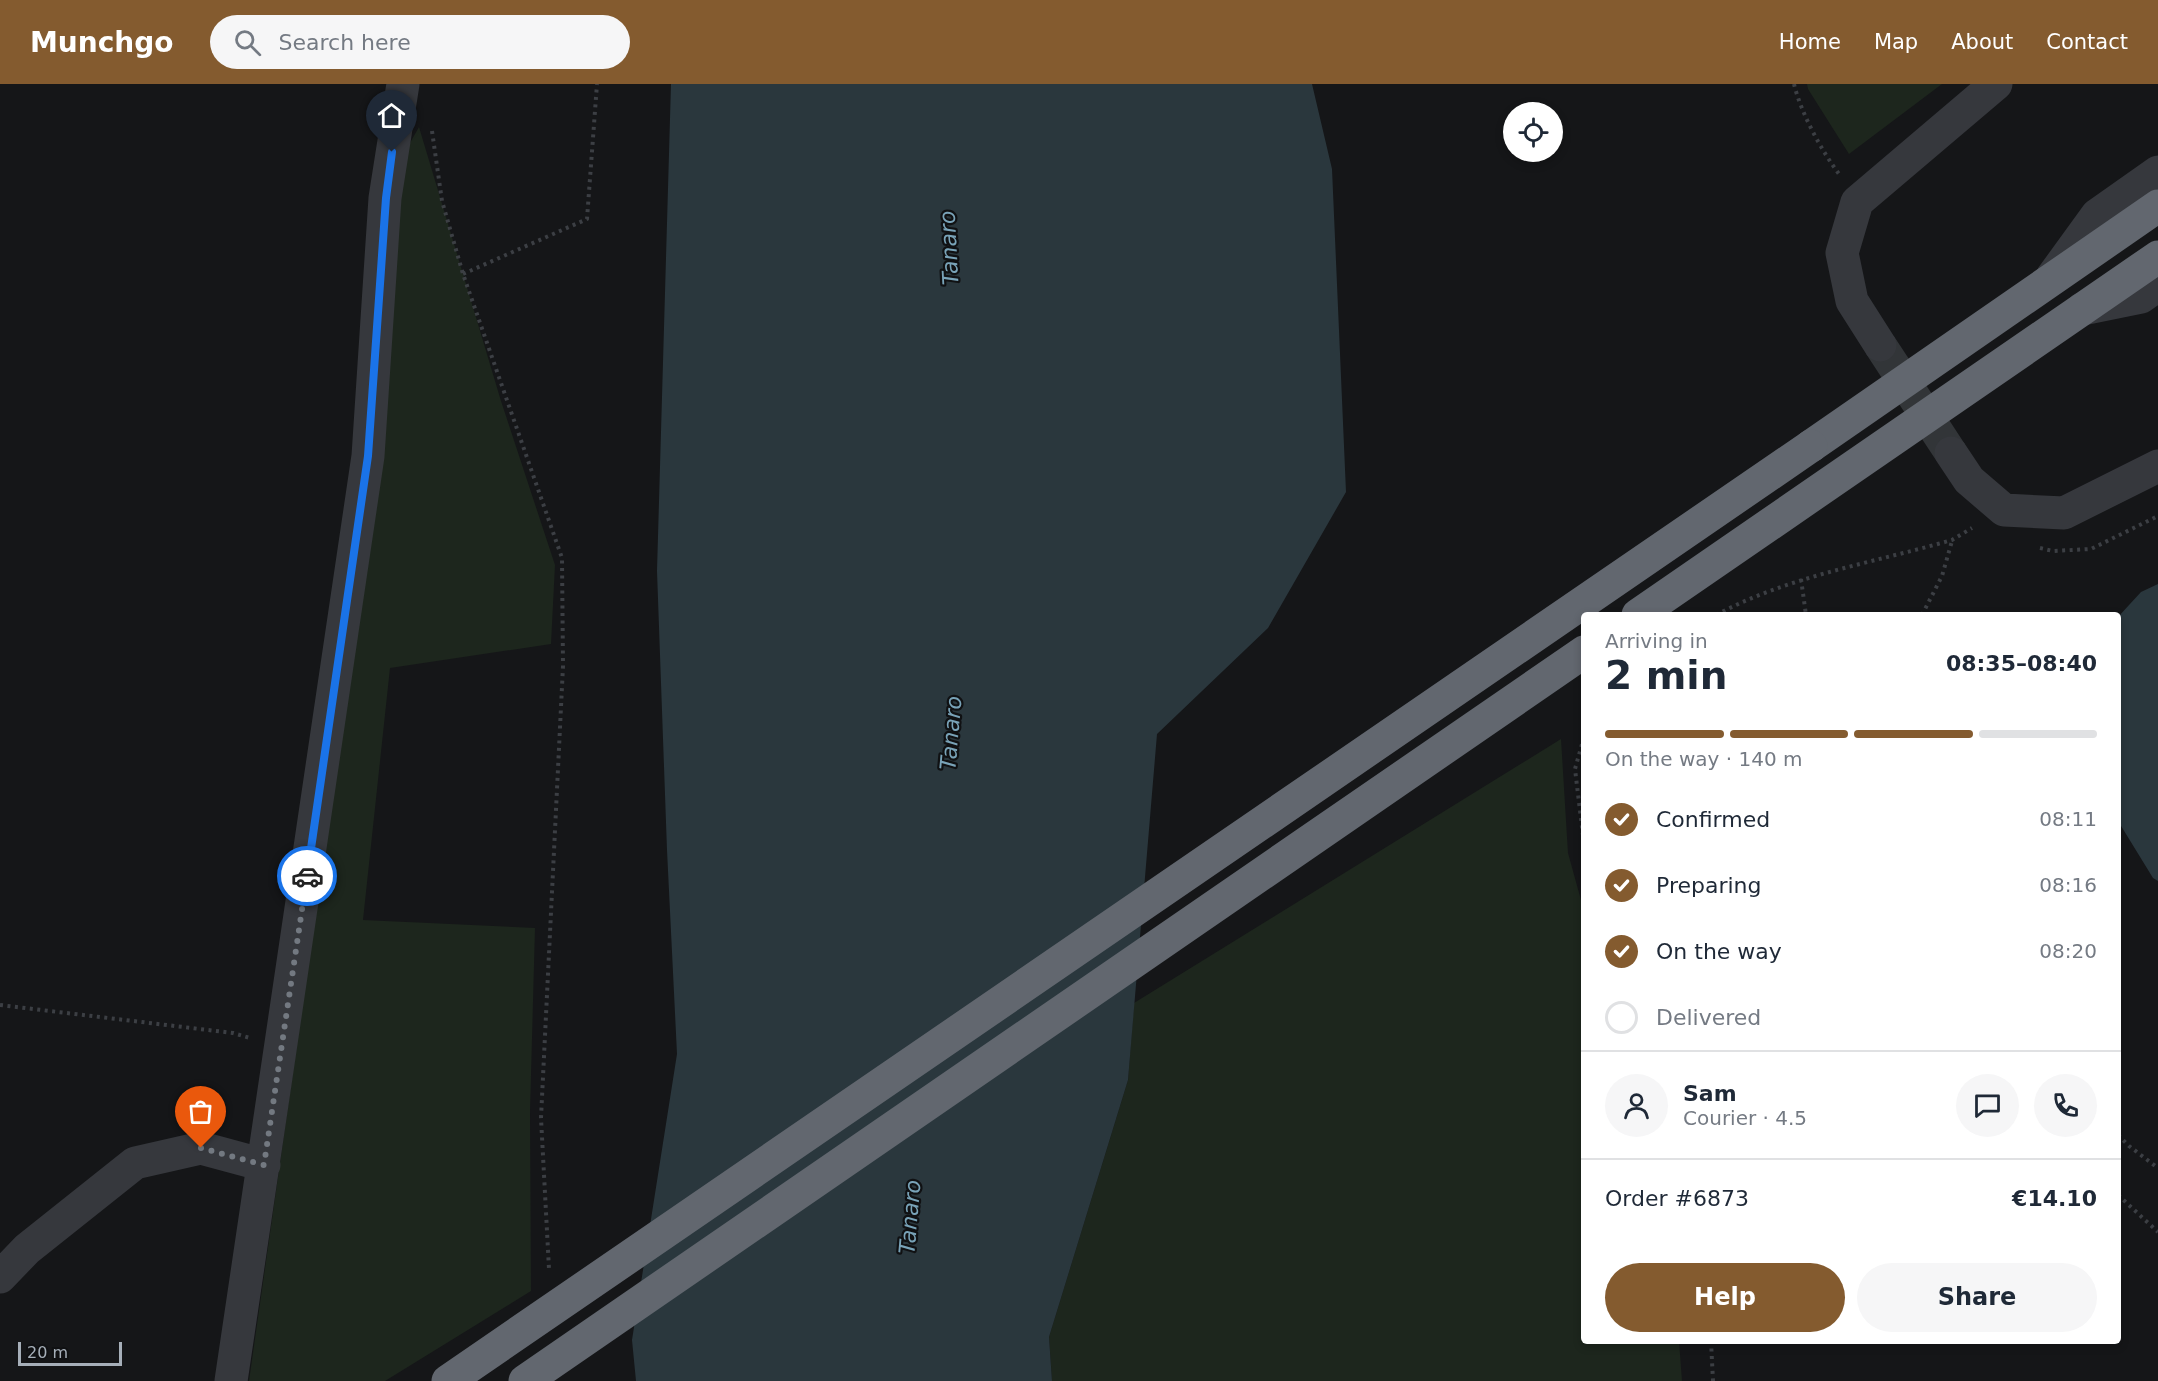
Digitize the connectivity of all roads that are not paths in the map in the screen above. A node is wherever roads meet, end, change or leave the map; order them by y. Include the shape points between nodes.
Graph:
1 (403, 84) edge
2 (1996, 84) edge
3 (2158, 172) edge
4 (2158, 206) edge
5 (2158, 257) edge
6 (2052, 278) junction
7 (2158, 285) edge
8 (2082, 309) junction
9 (1880, 345) tunnel mouth
10 (1952, 453) tunnel mouth
11 (2158, 466) edge
12 (1642, 612) edge
13 (1581, 654) edge
14 (264, 1165) junction
15 (0, 1276) edge
16 (231, 1381) edge
17 (448, 1381) edge
18 (525, 1381) edge

1 - 14 street via 386,198 368,456
2 - 9 street via 1857,202 1842,253 1852,301
3 - 6 street via 2097,215
4 - 6 highway
5 - 8 highway
6 - 17 highway, bridge
7 - 8 street via 2141,297
8 - 12 highway
10 - 11 street via 1969,480 2004,510 2064,513
13 - 18 highway, bridge
14 - 15 street via 201,1148 135,1162 27,1249
14 - 16 street

